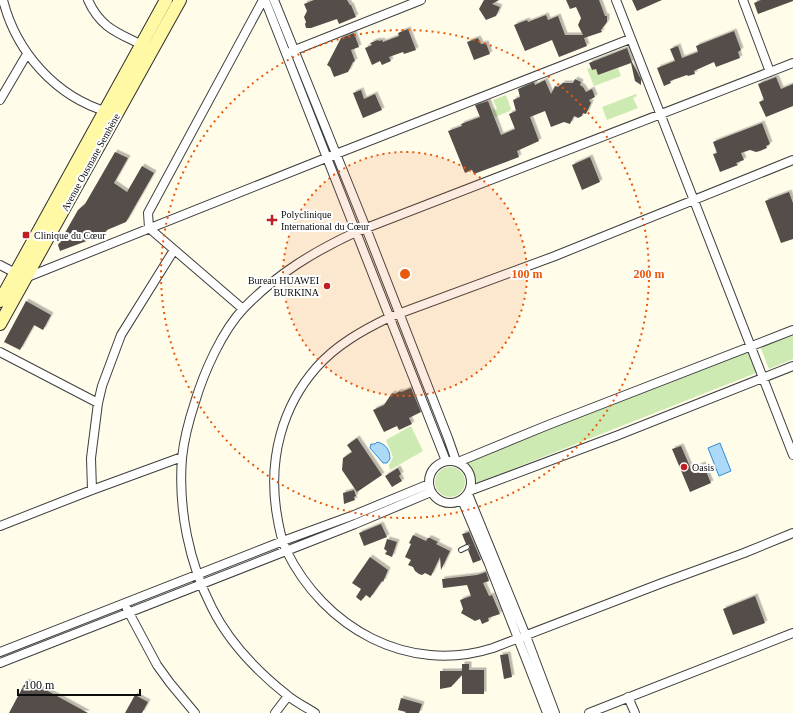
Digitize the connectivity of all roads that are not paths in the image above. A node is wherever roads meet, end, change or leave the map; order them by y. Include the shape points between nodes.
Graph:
1 (2, 0) edge
2 (88, 0) edge
3 (166, 0) edge
4 (180, 0) edge
5 (264, 0) edge
6 (274, 0) edge
7 (421, 0) edge
8 (616, 0) edge
9 (742, 0) edge
10 (630, 39) junction
11 (146, 47) junction
12 (294, 50) junction
13 (286, 53) junction
14 (27, 54) junction
15 (793, 63) edge
16 (770, 72) junction
17 (1, 94) edge
18 (111, 113) junction
19 (660, 115) junction
20 (336, 154) junction
21 (327, 158) junction
22 (793, 160) edge
23 (693, 200) junction
24 (149, 228) junction
25 (366, 228) junction
26 (356, 232) junction
27 (174, 250) junction
28 (0, 265) edge
29 (20, 276) junction
30 (0, 301) edge
31 (243, 309) junction
32 (399, 313) junction
33 (390, 317) junction
34 (0, 324) edge
35 (793, 330) edge
36 (750, 346) junction
37 (0, 352) edge
38 (793, 366) edge
39 (763, 378) junction
40 (98, 403) junction
41 (793, 455) edge
42 (182, 457) junction
43 (446, 461) junction
44 (457, 462) junction
45 (430, 488) junction
46 (92, 490) junction
47 (466, 495) junction
48 (0, 526) edge
49 (793, 533) edge
50 (283, 541) junction
51 (467, 547) dead end
52 (286, 550) junction
53 (461, 550) dead end
54 (197, 575) junction
55 (201, 584) junction
56 (124, 604) junction
57 (128, 612) junction
58 (793, 633) edge
59 (522, 638) junction
60 (0, 652) edge
61 (0, 663) edge
62 (288, 696) junction
63 (628, 697) junction
64 (195, 713) edge
65 (275, 713) edge
66 (315, 713) edge
67 (547, 713) edge
68 (556, 713) edge
69 (589, 713) edge
70 (635, 713) edge

1 - 14 street via 15,35
2 - 11 street via 99,18 110,29
3 - 11 main road, Avenue Ousmane Sembène
4 - 11 main road, Avenue Ousmane Sembène
5 - 13 street
5 - 24 street via 148,213
6 - 12 street
7 - 12 street
8 - 10 street
9 - 16 street
10 - 19 street
10 - 20 street
11 - 18 main road, Avenue Ousmane Sembène
12 - 13 street
12 - 20 street
13 - 21 street
14 - 17 street
14 - 18 street via 46,76 74,97
15 - 16 street
16 - 19 street
18 - 29 main road, Avenue Ousmane Sembène
19 - 23 street
19 - 25 street
20 - 21 street
20 - 25 street
21 - 24 street
21 - 26 street
22 - 23 street
23 - 32 street via 555,256
23 - 36 street
24 - 27 street
24 - 29 street
25 - 26 street
25 - 32 street
26 - 31 street via 311,254 290,268
26 - 33 street
27 - 31 street
27 - 40 street via 121,335
28 - 29 street
29 - 30 main road, Avenue Ousmane Sembène
29 - 34 main road, Avenue Ousmane Sembène
31 - 42 street via 226,333 199,389
32 - 33 street
32 - 44 street
33 - 43 street
33 - 50 street via 365,329 338,348 316,368 292,404 280,435 274,465 273,489
35 - 36 street
36 - 39 street
36 - 44 street
37 - 40 street
38 - 39 street
39 - 41 street
39 - 47 street
40 - 46 street via 91,458
42 - 46 street
42 - 54 street via 184,514
43 - 44 street
43 - 45 street via 433,469 429,476
44 - 47 street via 468,470 471,476 471,484
45 - 47 street via 436,499 444,503 453,503
45 - 50 street
45 - 52 street via 355,524
46 - 48 street
47 - 59 street
47 - 59 street via 478,542
49 - 59 street
50 - 52 street
50 - 54 street
51 - 53 lane
52 - 55 street
52 - 59 street via 320,601 340,619 384,644 418,654 469,654
54 - 55 street
54 - 56 street
55 - 57 street
55 - 62 street via 212,610 230,636 254,666
56 - 57 street
56 - 60 street
57 - 61 street
57 - 64 street via 157,665
58 - 63 street
59 - 67 street
59 - 68 street
62 - 65 street
62 - 66 street
63 - 69 street
63 - 70 street

